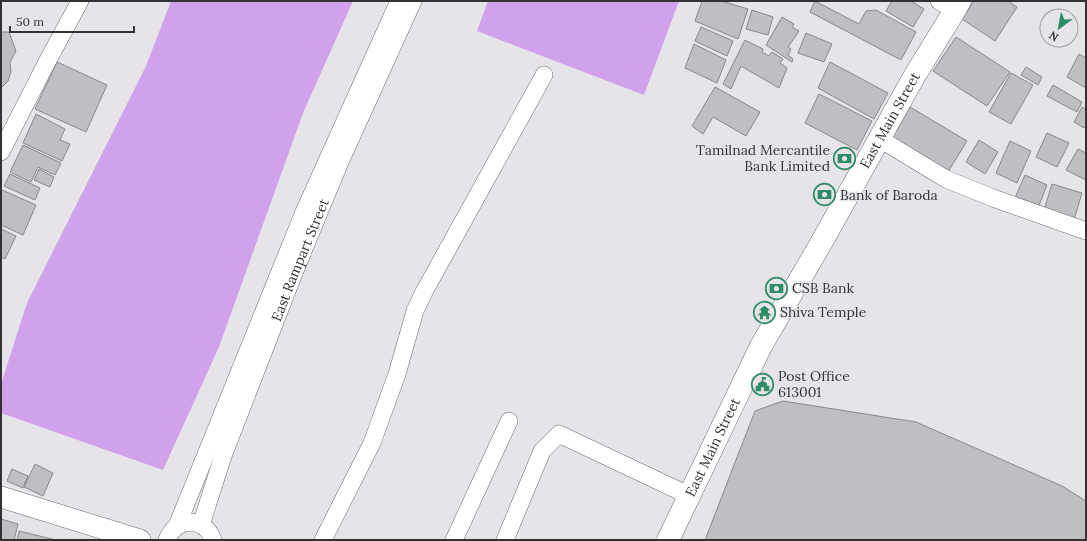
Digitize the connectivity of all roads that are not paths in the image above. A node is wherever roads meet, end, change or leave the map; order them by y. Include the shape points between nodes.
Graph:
1 (80, 1) edge
2 (399, 1) edge
3 (413, 1) edge
4 (951, 4) edge
5 (544, 75) dead end
6 (880, 139) junction
7 (1, 152) edge
8 (1086, 231) edge
9 (509, 421) dead end
10 (688, 495) junction
11 (1, 497) edge
12 (201, 524) junction
13 (177, 526) junction
14 (140, 540) edge
15 (166, 540) edge
16 (213, 540) edge
17 (323, 540) edge
18 (454, 540) edge
19 (505, 540) edge
20 (668, 540) edge

1 - 7 street
2 - 13 street via 304,212
3 - 12 street, East Rampart Street via 340,162 294,273 223,456
4 - 6 main road, East Main Street
5 - 17 street via 424,292 372,443
6 - 8 street via 946,179
6 - 10 main road, East Main Street via 762,346
9 - 18 street
10 - 19 street via 559,434 542,451
10 - 20 main road, East Main Street
11 - 14 street
12 - 13 street via 192,522
12 - 16 street
13 - 15 street

